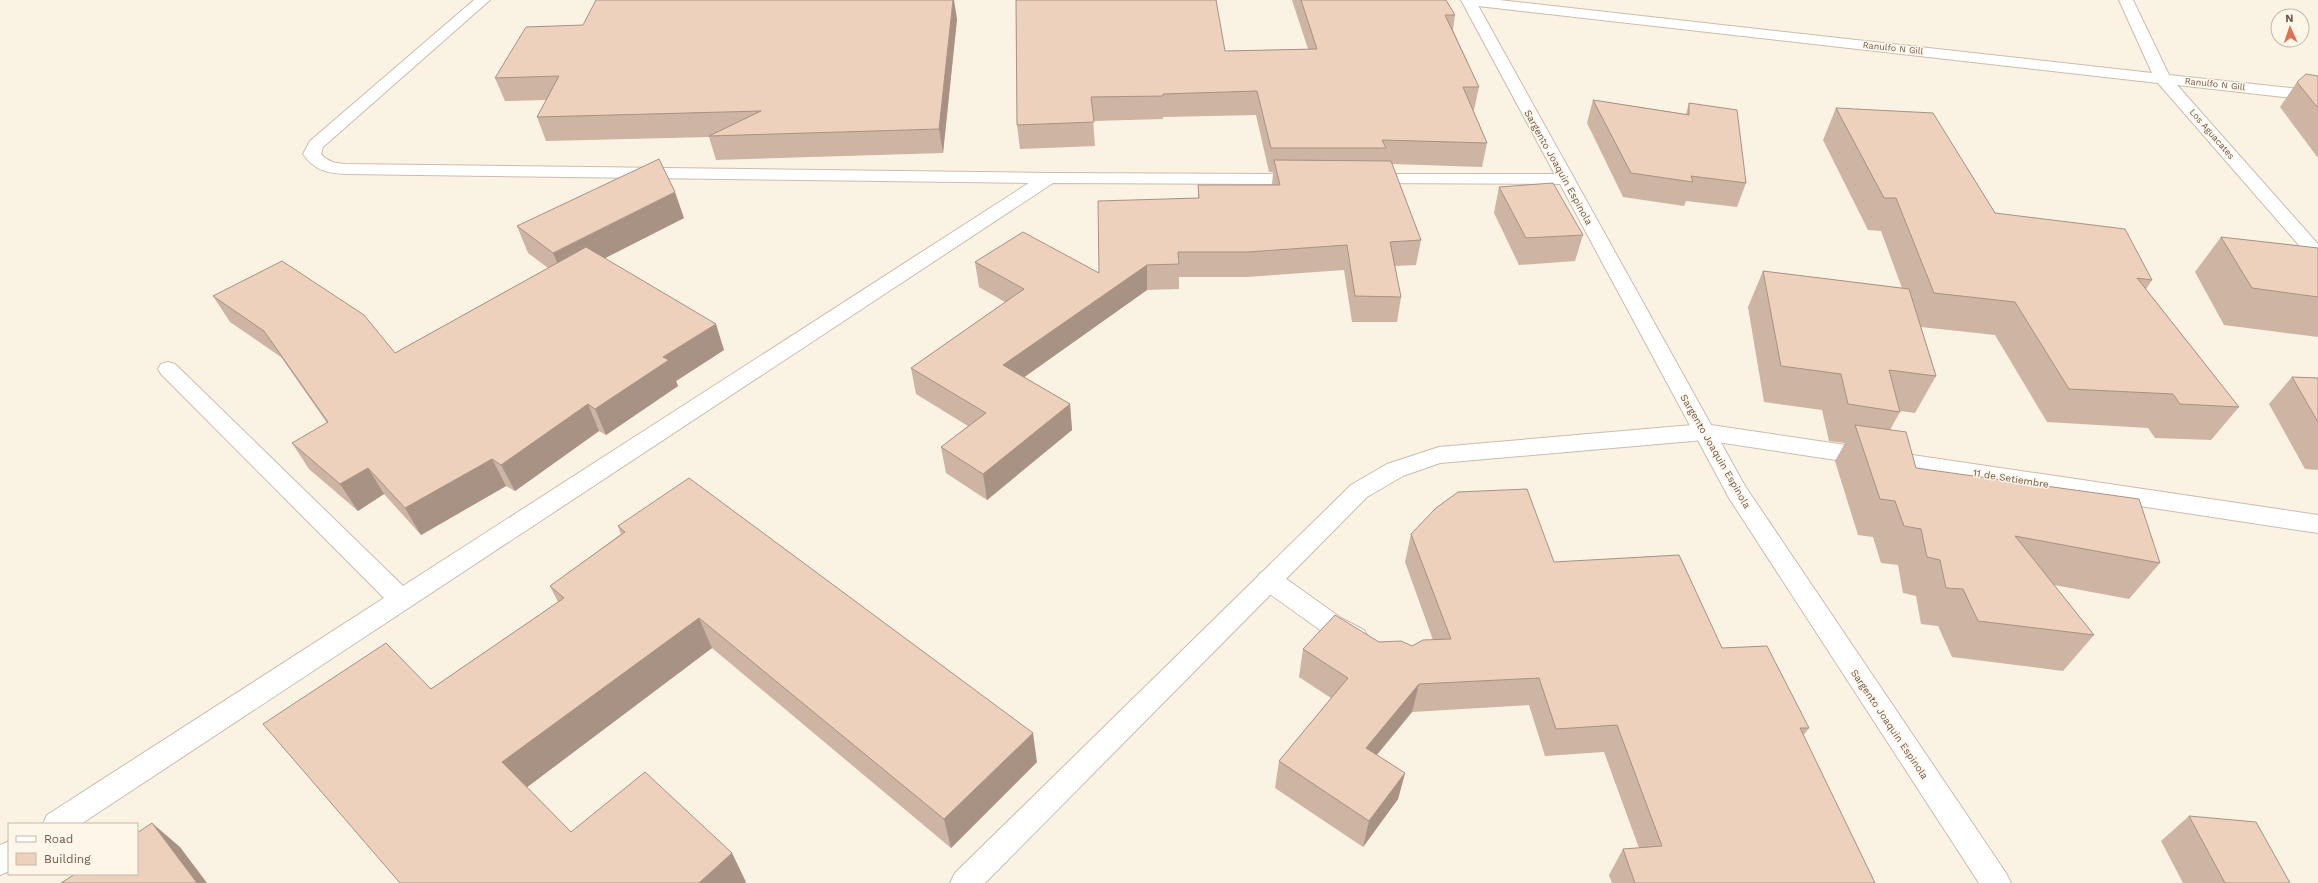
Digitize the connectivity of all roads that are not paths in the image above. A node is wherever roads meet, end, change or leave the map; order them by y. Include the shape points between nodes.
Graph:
1 (484, 0) edge
2 (1468, 0) edge
3 (2126, 0) edge
4 (2163, 79) junction
5 (2318, 96) edge
6 (1049, 178) junction
7 (1319, 179) edge
8 (1351, 179) edge
9 (1566, 180) junction
10 (2318, 255) edge
11 (168, 369) dead end
12 (1704, 432) junction
13 (2318, 524) edge
14 (1269, 580) junction
15 (401, 600) junction
16 (1374, 648) edge
17 (59, 823) edge
18 (964, 883) edge
19 (1996, 883) edge

1 - 6 street via 316,145 312,154 317,163 328,168 345,169
2 - 4 street, Ranulfo N Gill
2 - 9 street, Sargento Joaquin Espinola
3 - 4 street, Los Aguacates
4 - 5 street, Ranulfo N Gill
4 - 10 street, Los Aguacates
6 - 7 street
6 - 15 street
8 - 9 street
9 - 12 street, Sargento Joaquin Espinola
11 - 15 street
12 - 13 street, 11 de Setiembre
12 - 14 street, 11 de Setiembre via 1439,455 1395,470 1359,491
12 - 19 street, Sargento Joaquin Espinola via 1737,492
14 - 16 street via 1332,625
14 - 18 street, 11 de Setiembre
15 - 17 street

